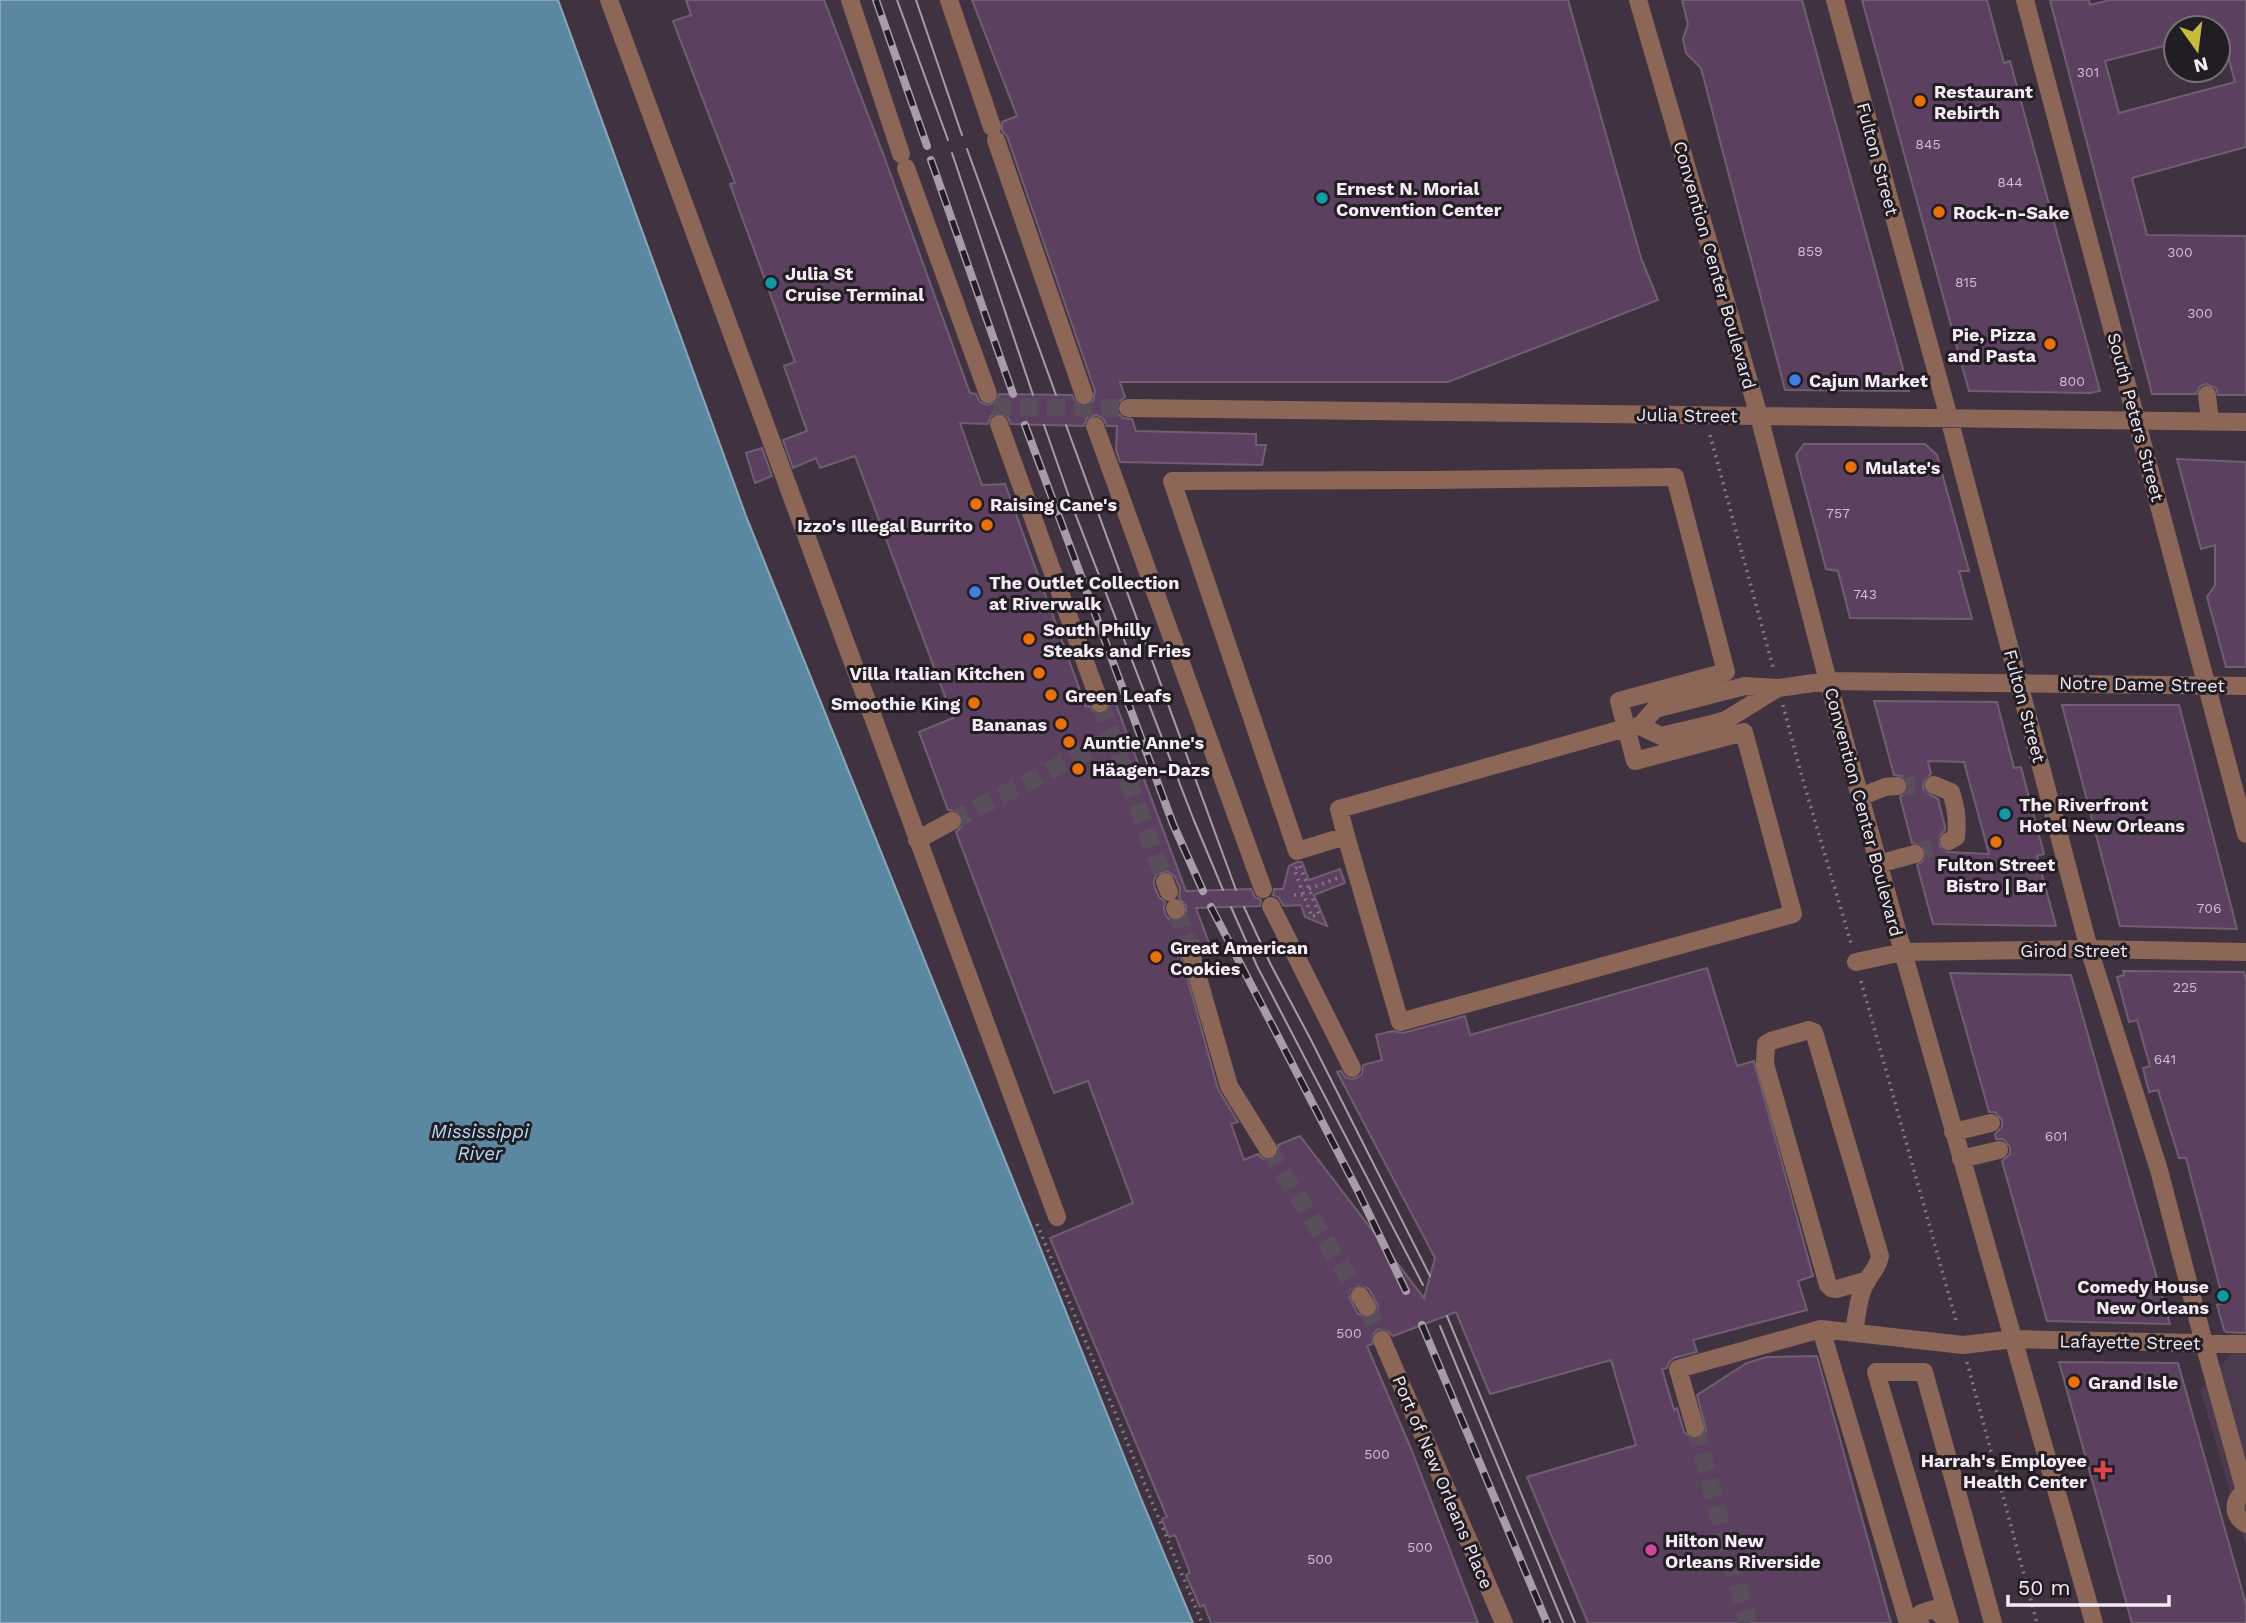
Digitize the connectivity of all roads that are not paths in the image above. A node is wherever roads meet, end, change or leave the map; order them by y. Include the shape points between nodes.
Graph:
1 (609, 0) edge
2 (850, 0) edge
3 (948, 0) edge
4 (1638, 0) edge
5 (1835, 0) edge
6 (2025, 0) edge
7 (988, 394) dead end
8 (1084, 395) dead end
9 (2207, 395) dead end
10 (1128, 408) tunnel mouth
11 (1759, 415) junction
12 (1949, 418) junction
13 (2137, 420) junction
14 (2210, 421) junction
15 (2246, 422) edge
16 (999, 424) dead end
17 (1094, 426) dead end
18 (1828, 681) junction
19 (2019, 682) junction
20 (2208, 686) junction
21 (2246, 686) edge
22 (1779, 688) junction
23 (1100, 703) tunnel mouth
24 (1633, 727) junction
25 (1934, 785) dead end
26 (1897, 786) tunnel mouth
27 (1860, 797) junction
28 (953, 821) tunnel mouth
29 (2246, 834) edge
30 (1346, 836) junction
31 (917, 840) junction
32 (1949, 841) dead end
33 (1914, 854) tunnel mouth
34 (1878, 864) junction
35 (1263, 889) dead end
36 (1271, 906) dead end
37 (2089, 948) junction
38 (1190, 950) tunnel mouth
39 (1903, 952) junction
40 (2246, 952) edge
41 (1856, 961) road end
42 (1352, 1068) dead end
43 (1992, 1123) dead end
44 (1953, 1132) junction
45 (1268, 1149) tunnel mouth
46 (1999, 1150) dead end
47 (1961, 1159) junction
48 (1057, 1217) dead end
49 (1867, 1280) junction
50 (1821, 1329) junction
51 (1854, 1332) junction
52 (2014, 1339) junction
53 (1382, 1340) tunnel mouth
54 (2204, 1343) junction
55 (2246, 1344) edge
56 (1695, 1428) tunnel mouth
57 (2246, 1491) edge
58 (2246, 1524) edge
59 (1943, 1619) edge
60 (1918, 1622) edge
61 (1504, 1623) edge
62 (1993, 1623) edge
63 (2094, 1623) edge

1 - 31 street
2 - 7 street
3 - 8 street
4 - 11 street, Convention Center Boulevard
5 - 12 street, Fulton Street
6 - 13 street, South Peters Street
9 - 14 street
10 - 11 street, Julia Street
11 - 12 street, Julia Street
11 - 18 street, Convention Center Boulevard
12 - 13 street, Julia Street
12 - 19 street, Fulton Street
13 - 14 street, Julia Street
13 - 20 street, South Peters Street
14 - 15 street, Julia Street
16 - 23 street
17 - 35 street
18 - 19 street, Notre Dame Street
18 - 22 street, Notre Dame Street
18 - 27 street, Convention Center Boulevard
19 - 20 street, Notre Dame Street
19 - 37 street, Fulton Street
20 - 21 street, Notre Dame Street
20 - 29 street, South Peters Street
22 - 24 street via 1745,686 1654,709
22 - 24 street via 1712,724 1661,736
24 - 30 street via 1339,809
24 - 30 street via 1635,761 1744,732 1793,914 1400,1022
24 - 30 street via 1619,701 1726,673 1675,477 1172,481 1297,851
25 - 32 street via 1951,792 1955,804 1958,824 1956,836
26 - 27 street
27 - 34 street, Convention Center Boulevard
28 - 31 street
31 - 48 street
33 - 34 street
34 - 39 street, Convention Center Boulevard
36 - 42 street
37 - 39 street, Girod Street
37 - 40 street, Girod Street
37 - 54 street, Fulton Street via 2159,1170
38 - 45 street via 1229,1086
39 - 41 street, Girod Street
39 - 44 street, Convention Center Boulevard
43 - 44 street
44 - 47 street, Convention Center Boulevard
46 - 47 street
47 - 52 street, Convention Center Boulevard
49 - 49 street via 1880,1256 1814,1032 1771,1041 1766,1044 1765,1064 1829,1285 1837,1289
49 - 51 street
50 - 51 street, Lafayette Street
50 - 56 street via 1678,1369
50 - 60 street via 1908,1623
51 - 52 street, Lafayette Street via 1963,1345
52 - 54 street, Lafayette Street
52 - 63 street, Convention Center Boulevard
53 - 61 street, Port of New Orleans Place
54 - 55 street, Lafayette Street
54 - 57 street, Fulton Street
57 - 58 street, Fulton Street via 2235,1505 2238,1519
59 - 60 street via 1934,1609 1920,1613
59 - 62 street via 1877,1372 1924,1372

